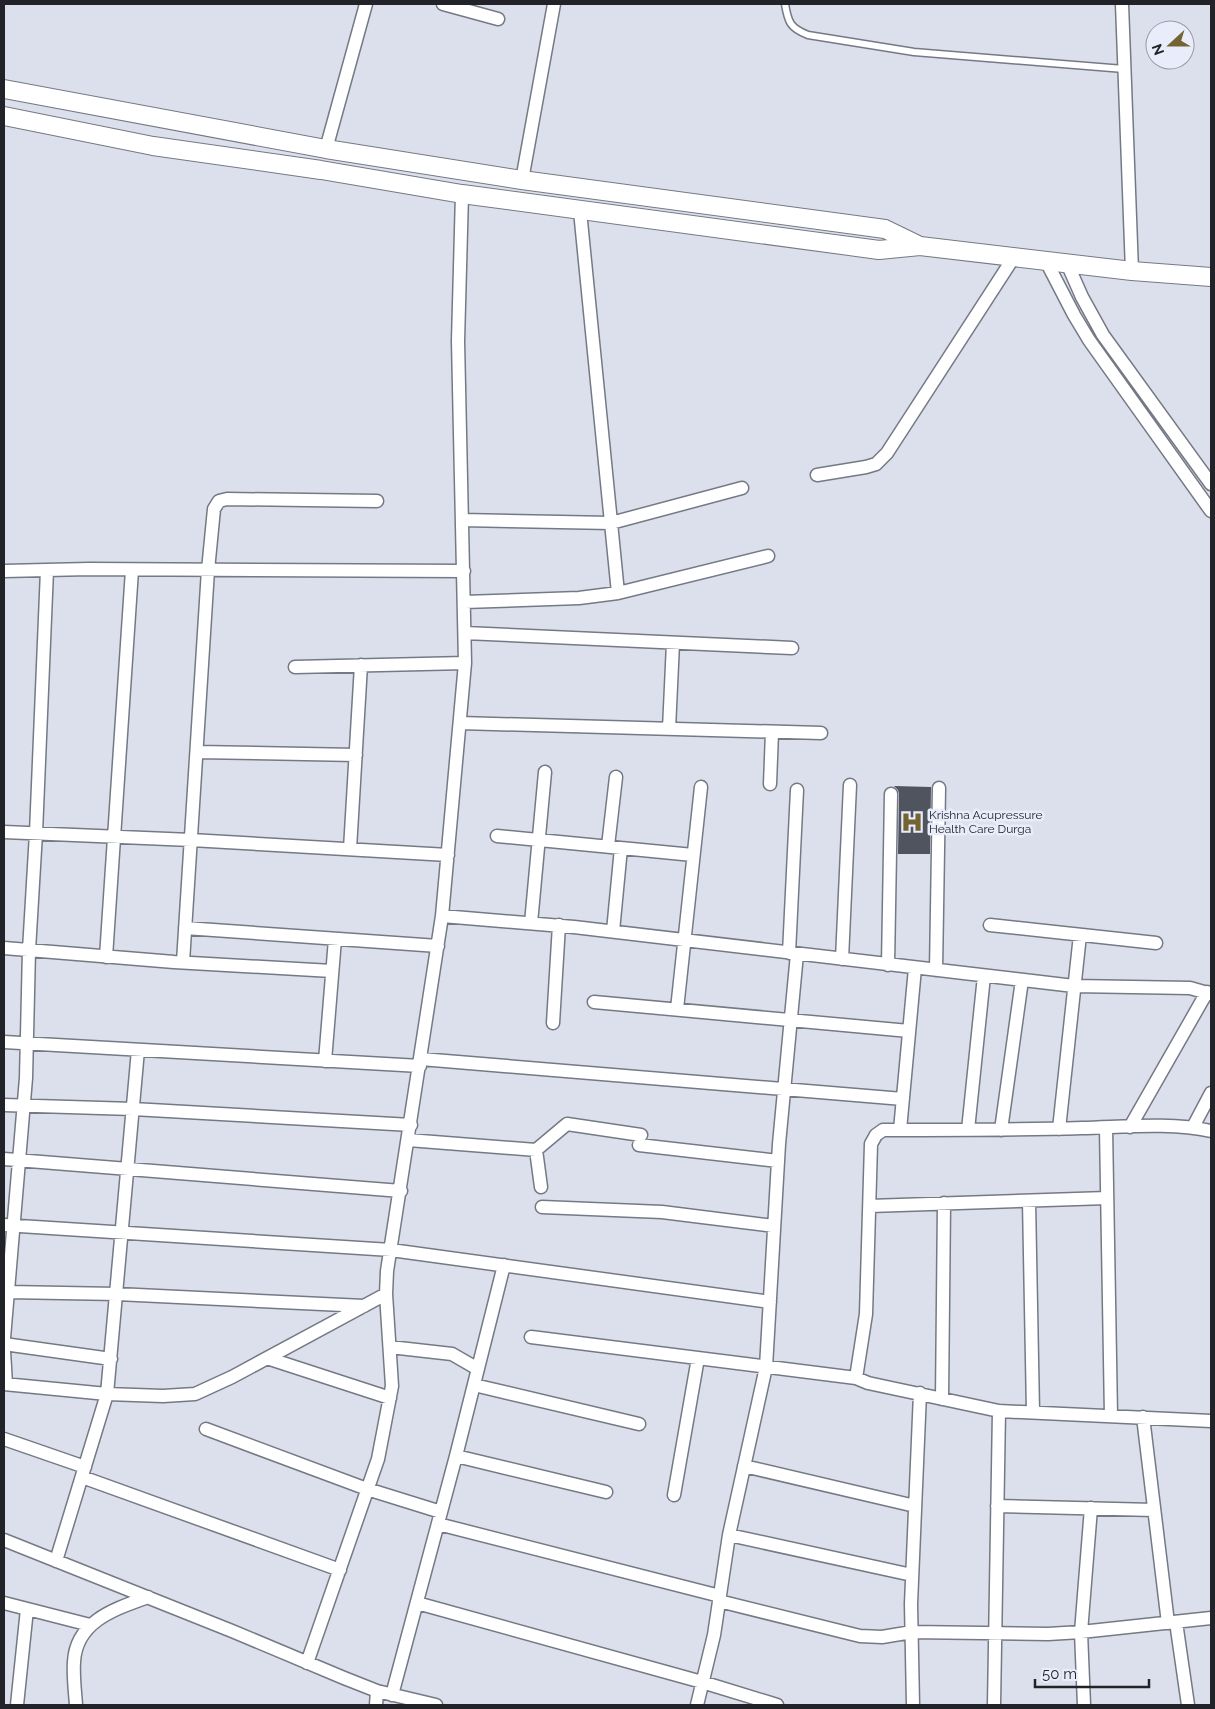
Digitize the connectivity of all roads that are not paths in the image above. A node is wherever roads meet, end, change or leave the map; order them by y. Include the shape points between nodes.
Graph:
1 (366, 4) edge
2 (443, 4) edge
3 (554, 4) edge
4 (785, 4) edge
5 (1122, 4) edge
6 (498, 19) dead end
7 (1124, 69) junction
8 (4, 89) edge
9 (4, 116) edge
10 (326, 150) junction
11 (522, 180) junction
12 (462, 194) junction
13 (580, 211) junction
14 (920, 246) junction
15 (1014, 257) junction
16 (1046, 261) junction
17 (1067, 263) junction
18 (1132, 271) junction
19 (1211, 277) edge
20 (817, 475) dead end
21 (1211, 484) edge
22 (742, 488) dead end
23 (377, 501) dead end
24 (1211, 511) edge
25 (462, 520) junction
26 (611, 523) junction
27 (768, 556) dead end
28 (47, 570) junction
29 (132, 570) junction
30 (208, 570) junction
31 (464, 570) junction
32 (4, 571) edge
33 (618, 593) junction
34 (464, 602) junction
35 (465, 633) junction
36 (673, 643) junction
37 (792, 648) dead end
38 (465, 663) junction
39 (361, 665) junction
40 (295, 666) dead end
41 (460, 723) junction
42 (669, 729) junction
43 (772, 732) junction
44 (821, 734) dead end
45 (197, 752) junction
46 (356, 755) junction
47 (545, 772) dead end
48 (616, 777) dead end
49 (770, 784) dead end
50 (850, 785) dead end
51 (700, 788) dead end
52 (939, 788) dead end
53 (797, 790) dead end
54 (891, 794) dead end
55 (4, 832) edge
56 (36, 834) junction
57 (498, 836) dead end
58 (113, 837) junction
59 (191, 840) junction
60 (539, 840) junction
61 (614, 847) junction
62 (350, 849) junction
63 (448, 855) junction
64 (693, 855) junction
65 (442, 916) junction
66 (531, 923) junction
67 (559, 925) junction
68 (990, 925) dead end
69 (185, 928) junction
70 (613, 932) junction
71 (1080, 935) junction
72 (335, 939) junction
73 (684, 940) junction
74 (1156, 943) dead end
75 (438, 946) junction
76 (4, 948) edge
77 (29, 950) junction
78 (793, 954) junction
79 (106, 956) junction
80 (842, 959) junction
81 (183, 962) junction
82 (888, 965) junction
83 (915, 968) junction
84 (936, 970) junction
85 (332, 971) junction
86 (984, 976) junction
87 (1022, 980) junction
88 (1074, 986) junction
89 (1209, 993) edge
90 (594, 1002) dead end
91 (677, 1009) junction
92 (791, 1019) junction
93 (553, 1023) dead end
94 (909, 1031) junction
95 (4, 1042) edge
96 (26, 1044) junction
97 (138, 1050) junction
98 (325, 1061) junction
99 (420, 1063) junction
100 (784, 1090) junction
101 (1211, 1093) edge
102 (903, 1099) junction
103 (4, 1105) edge
104 (23, 1107) junction
105 (134, 1109) junction
106 (411, 1125) junction
107 (1130, 1127) junction
108 (1193, 1127) junction
109 (1106, 1128) junction
110 (1059, 1129) junction
111 (900, 1130) junction
112 (968, 1130) junction
113 (1001, 1130) junction
114 (1211, 1131) edge
115 (408, 1140) junction
116 (536, 1150) junction
117 (4, 1159) edge
118 (19, 1160) junction
119 (778, 1160) junction
120 (128, 1169) junction
121 (541, 1187) dead end
122 (401, 1191) junction
123 (1107, 1198) junction
124 (1029, 1200) junction
125 (944, 1203) junction
126 (870, 1206) junction
127 (542, 1207) dead end
128 (8, 1226) edge
129 (774, 1226) junction
130 (122, 1232) junction
131 (391, 1250) junction
132 (504, 1266) junction
133 (7, 1286) edge
134 (117, 1294) junction
135 (386, 1294) junction
136 (770, 1302) junction
137 (364, 1306) junction
138 (531, 1337) dead end
139 (4, 1338) edge
140 (4, 1344) edge
141 (390, 1347) junction
142 (4, 1351) edge
143 (267, 1358) junction
144 (698, 1358) junction
145 (111, 1359) junction
146 (766, 1367) junction
147 (478, 1369) junction
148 (856, 1378) junction
149 (5, 1384) edge
150 (474, 1385) junction
151 (920, 1393) junction
152 (107, 1394) junction
153 (390, 1398) junction
154 (942, 1399) junction
155 (998, 1411) junction
156 (1033, 1412) junction
157 (1111, 1416) junction
158 (1144, 1417) junction
159 (1211, 1421) edge
160 (639, 1424) dead end
161 (206, 1429) dead end
162 (4, 1439) edge
163 (456, 1456) junction
164 (744, 1466) junction
165 (84, 1472) junction
166 (367, 1489) junction
167 (606, 1492) dead end
168 (674, 1495) dead end
169 (915, 1506) junction
170 (997, 1506) junction
171 (1091, 1508) junction
172 (1154, 1510) junction
173 (439, 1518) junction
174 (729, 1535) junction
175 (4, 1540) edge
176 (56, 1561) junction
177 (340, 1570) junction
178 (912, 1575) junction
179 (148, 1597) junction
180 (719, 1599) junction
181 (417, 1602) junction
182 (4, 1603) edge
183 (28, 1609) junction
184 (1211, 1618) edge
185 (1172, 1623) junction
186 (90, 1625) junction
187 (912, 1632) junction
188 (994, 1632) junction
189 (1081, 1632) junction
190 (307, 1663) junction
191 (702, 1682) junction
192 (377, 1691) junction
193 (392, 1695) junction
194 (17, 1705) edge
195 (76, 1705) edge
196 (376, 1705) edge
197 (436, 1705) edge
198 (697, 1705) edge
199 (777, 1705) edge
200 (913, 1705) edge
201 (994, 1705) edge
202 (1084, 1705) edge
203 (1188, 1705) edge

1 - 10 street
2 - 6 street
3 - 11 street
4 - 7 lane via 787,18 794,29 808,35 914,52
5 - 7 street
7 - 18 street
8 - 10 main road
9 - 12 main road via 153,146
10 - 11 main road
11 - 14 main road via 885,229
12 - 13 main road
12 - 25 street via 458,341
13 - 14 main road via 878,250
13 - 26 street
14 - 15 main road
15 - 16 main road
15 - 20 street via 887,453 876,464
16 - 17 main road
16 - 24 street via 1089,340
17 - 18 main road
17 - 21 street via 1103,335
18 - 19 main road
22 - 26 street
23 - 30 street via 219,501 214,509
25 - 26 street
25 - 31 street
26 - 33 street
27 - 33 street
28 - 29 street
28 - 32 street
28 - 56 street
29 - 30 street
29 - 58 street
30 - 31 street
30 - 45 street
31 - 34 street
33 - 34 street via 579,598
34 - 35 street
35 - 36 street
35 - 38 street
36 - 37 street
36 - 42 street
38 - 39 street
38 - 41 street
39 - 40 street
39 - 46 street
41 - 42 street
41 - 63 street
42 - 43 street
43 - 44 street
43 - 49 street
45 - 46 street
45 - 59 street
46 - 62 street
47 - 60 street
48 - 61 street
50 - 80 street
51 - 64 street
52 - 84 street
53 - 78 street
54 - 82 street
55 - 56 street
56 - 58 street
56 - 77 street
57 - 60 street
58 - 59 street
58 - 79 street
59 - 62 street
59 - 69 street
60 - 61 street
60 - 66 street
61 - 64 street
61 - 70 street
62 - 63 street
63 - 65 street
64 - 73 street
65 - 66 street
65 - 75 street
66 - 67 street
67 - 70 street
67 - 93 street
68 - 71 street
69 - 72 street
69 - 81 street
70 - 73 street
71 - 74 street
71 - 88 street
72 - 75 street
72 - 85 street
73 - 78 street
73 - 91 street
75 - 99 street
76 - 77 street
77 - 79 street
77 - 96 street
78 - 80 street
78 - 92 street
79 - 81 street
80 - 82 street
81 - 85 street
82 - 83 street
83 - 84 street
83 - 94 street
84 - 86 street
85 - 98 street
86 - 87 street
86 - 112 street
87 - 88 street
87 - 113 street
88 - 89 street via 1190,988
88 - 110 street
89 - 107 street
90 - 91 street
91 - 92 street
92 - 94 street
92 - 100 street
94 - 102 street
95 - 96 street
96 - 97 street
96 - 104 street
97 - 98 street
97 - 105 street
98 - 99 street
99 - 100 street
99 - 106 street
100 - 102 street
100 - 119 street
101 - 108 street
102 - 111 street
103 - 104 street
104 - 105 street
104 - 118 street
105 - 106 street
105 - 120 street
106 - 115 street
107 - 108 street
107 - 109 street
108 - 114 street
109 - 110 street
109 - 123 street
110 - 113 street
111 - 112 street
111 - 126 street via 883,1130 871,1144
112 - 113 street
115 - 116 street
115 - 122 street
116 - 119 street via 567,1124 640,1140
116 - 121 street
117 - 118 street
118 - 120 street
118 - 128 street
119 - 129 street
120 - 122 street
120 - 130 street
122 - 131 street
123 - 124 street
123 - 157 street
124 - 125 street
124 - 156 street
125 - 126 street
125 - 154 street
126 - 148 street via 866,1314
127 - 129 street via 662,1212
128 - 130 street
128 - 133 street
129 - 136 street
130 - 131 street
130 - 134 street
131 - 132 street
131 - 135 street
132 - 136 street
132 - 147 street
133 - 134 street
133 - 139 street
134 - 137 street
134 - 145 street
135 - 137 street
135 - 141 street
136 - 146 street
137 - 143 street
138 - 144 street
140 - 145 street
141 - 147 street via 452,1354
141 - 153 street
142 - 149 street
143 - 152 street via 195,1394
143 - 153 street
144 - 146 street
144 - 168 street
145 - 152 street
146 - 148 street
146 - 164 street
147 - 150 street
148 - 151 street
149 - 152 street
150 - 160 street
150 - 163 street
151 - 154 street
151 - 169 street
152 - 165 street
153 - 166 street via 378,1459
154 - 155 street
155 - 156 street
155 - 170 street
156 - 157 street
157 - 158 street
158 - 159 street
158 - 172 street
161 - 166 street
162 - 165 street
163 - 167 street
163 - 173 street
164 - 169 street
164 - 174 street
165 - 176 street
165 - 177 street
166 - 173 street
166 - 177 street
169 - 178 street
170 - 171 street
170 - 188 street
171 - 172 street
171 - 189 street
172 - 185 street
173 - 180 street
173 - 181 street
174 - 178 street
174 - 180 street
175 - 176 street
176 - 179 street
177 - 190 street
178 - 187 street
179 - 186 street via 114,1609
179 - 190 street
180 - 187 street via 860,1636 882,1637
180 - 191 street
181 - 191 street
181 - 193 street
182 - 183 street
183 - 186 street
183 - 194 street
184 - 185 street
185 - 189 street
185 - 203 street
186 - 195 street via 75,1652
187 - 188 street
187 - 200 street
188 - 189 street
188 - 201 street
189 - 202 street
190 - 192 street
191 - 198 street
191 - 199 street
192 - 193 street
192 - 196 street
193 - 197 street

